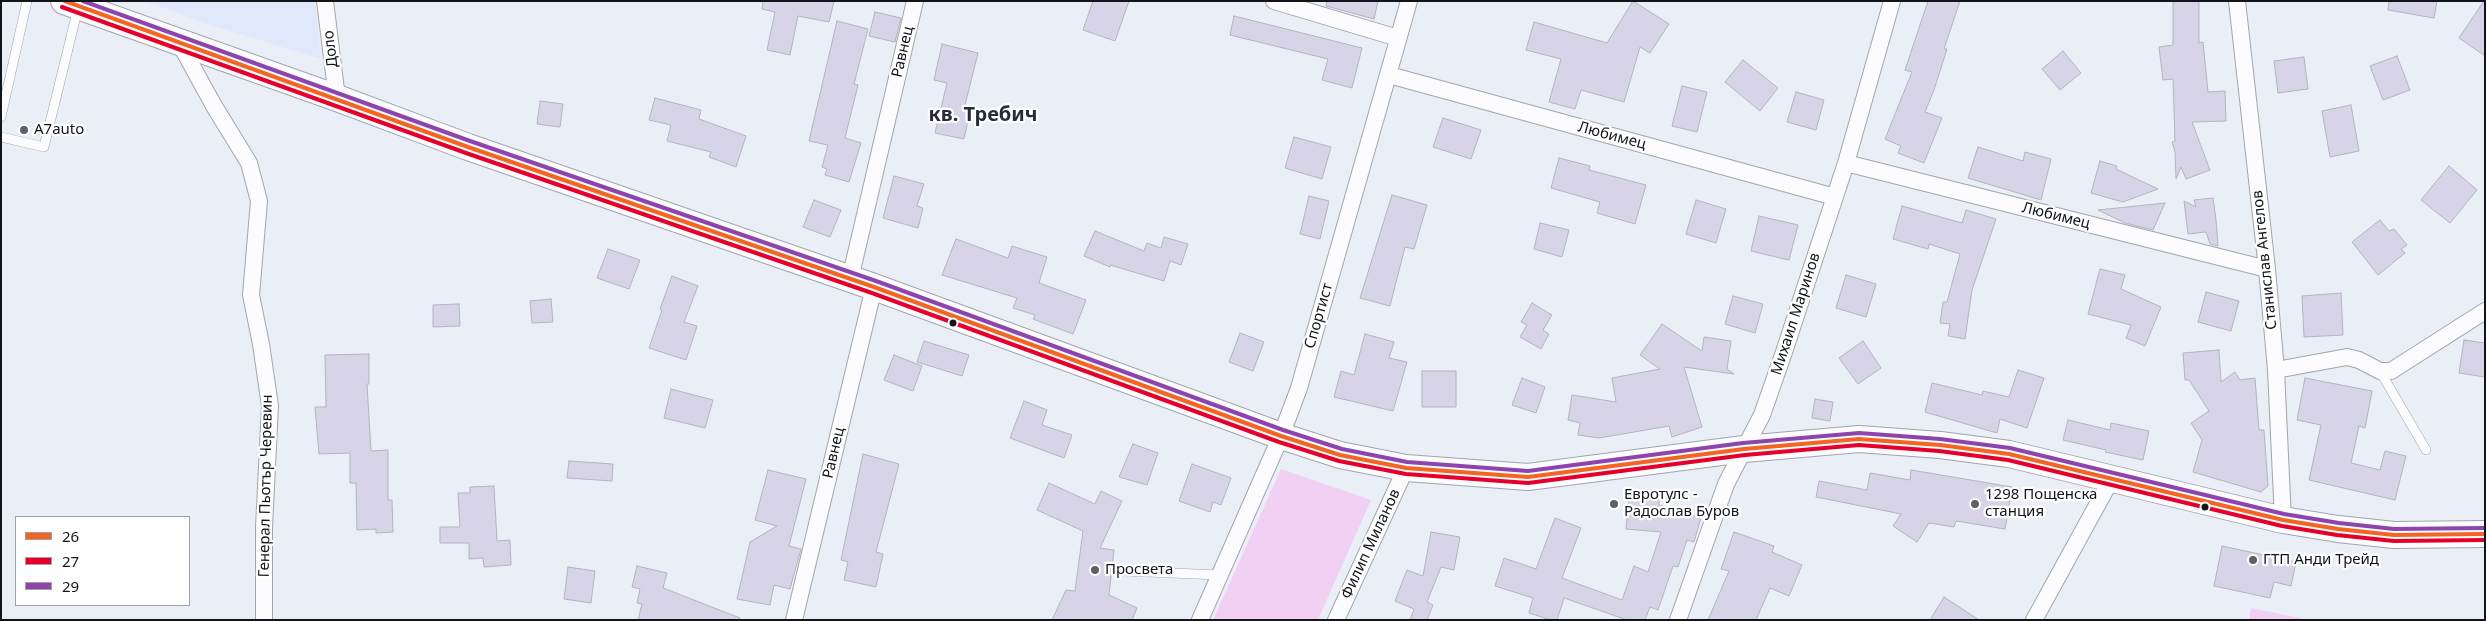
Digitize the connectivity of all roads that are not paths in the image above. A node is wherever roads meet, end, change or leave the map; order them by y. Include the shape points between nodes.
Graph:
1 (28, 1) edge
2 (326, 1) edge
3 (915, 1) edge
4 (1274, 1) edge
5 (1409, 1) edge
6 (1892, 1) edge
7 (2238, 1) edge
8 (80, 5) edge
9 (1398, 38) junction
10 (180, 44) junction
11 (1389, 75) junction
12 (337, 98) junction
13 (1, 117) edge
14 (1, 137) edge
15 (1846, 163) junction
16 (1835, 197) junction
17 (2267, 269) junction
18 (862, 283) junction
19 (2485, 311) edge
20 (2276, 370) junction
21 (2380, 372) junction
22 (1281, 436) junction
23 (1744, 449) junction
24 (2426, 450) dead end
25 (1406, 468) junction
26 (2112, 478) junction
27 (2283, 520) junction
28 (2485, 534) edge
29 (1123, 571) dead end
30 (1220, 575) junction
31 (264, 620) edge
32 (794, 620) edge
33 (1200, 620) edge
34 (1336, 620) edge
35 (1678, 620) edge
36 (2034, 620) edge

1 - 13 lane
2 - 12 street, Доло
3 - 18 street, Равнец
4 - 9 street
5 - 9 street, Спортист
6 - 15 street, Михаил Маринов
7 - 17 street, Станислав Ангелов
8 - 10 main road
8 - 14 lane via 44,147
9 - 11 street, Спортист
10 - 12 main road
10 - 31 street, Генерал Пьотър Черевин via 249,163 259,201 251,295 270,406 264,527
11 - 16 street, Любимец
11 - 22 street, Спортист via 1299,388
12 - 18 main road via 468,147
15 - 16 street, Михаил Маринов
15 - 17 street, Любимец
16 - 23 street, Михаил Маринов via 1762,415
17 - 20 street, Станислав Ангелов
18 - 22 main road
18 - 32 street, Равнец
19 - 21 street via 2391,371
20 - 21 street via 2347,357
20 - 27 street, Станислав Ангелов
21 - 24 lane
22 - 25 main road via 1340,455
22 - 30 street, Спортист
23 - 25 main road via 1528,477
23 - 26 main road via 1859,439 1940,445 2009,454
23 - 35 street, Михаил Маринов via 1726,484
25 - 34 street, Филип Миланов
26 - 27 main road
26 - 36 street
27 - 28 main road via 2394,535
29 - 30 lane
30 - 33 street, Спортист

